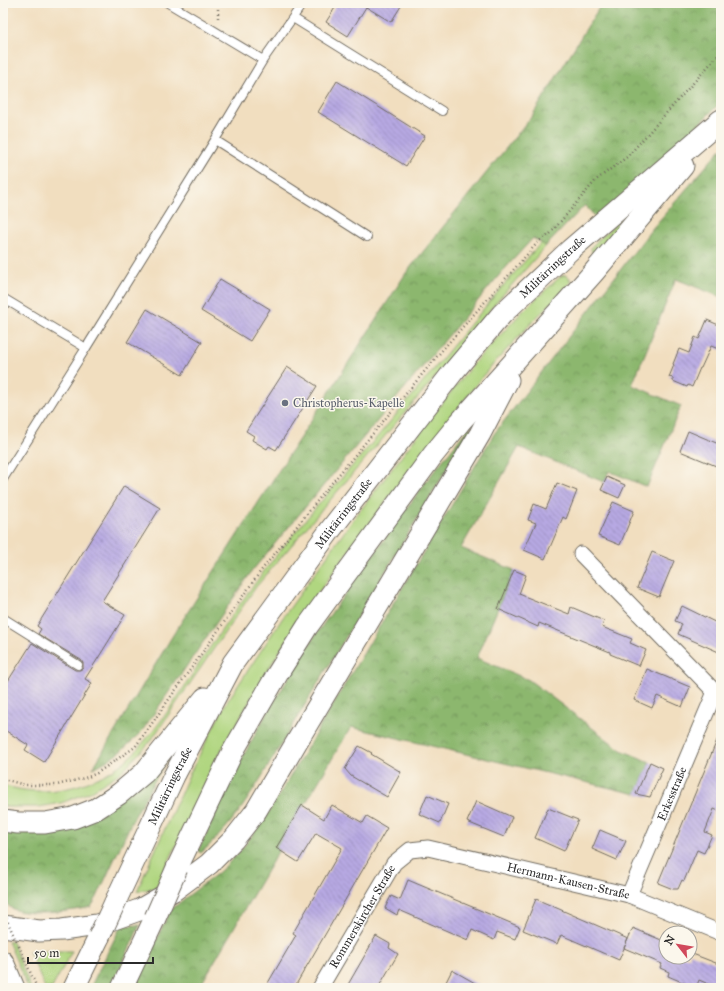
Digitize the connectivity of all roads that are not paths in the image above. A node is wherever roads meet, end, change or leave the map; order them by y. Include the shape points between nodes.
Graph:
1 (168, 3) edge
2 (304, 3) edge
3 (294, 18) junction
4 (263, 60) junction
5 (442, 111) dead end
6 (721, 120) edge
7 (215, 140) junction
8 (367, 237) dead end
9 (570, 250) junction
10 (594, 272) junction
11 (3, 298) edge
12 (86, 348) junction
13 (523, 351) junction
14 (3, 479) edge
15 (581, 554) dead end
16 (3, 618) edge
17 (233, 663) junction
18 (78, 665) dead end
19 (718, 693) edge
20 (3, 821) edge
21 (410, 850) joint
22 (629, 895) junction
23 (3, 926) edge
24 (721, 933) edge
25 (3, 962) edge
26 (14, 988) edge
27 (74, 988) edge
28 (122, 988) edge
29 (320, 988) edge

1 - 4 lane
2 - 3 lane
3 - 4 lane
3 - 5 lane
4 - 7 lane
6 - 9 main road, Militärringstraße
6 - 10 main road, Militärringstraße
7 - 8 lane
7 - 12 lane
9 - 10 main road
9 - 17 main road, Militärringstraße via 502,314 453,372 331,529
10 - 13 main road, Militärringstraße
11 - 12 lane
12 - 14 lane
13 - 23 main road via 476,440 256,811 234,839 209,864 174,890 139,910 97,925 62,930 39,931
13 - 28 main road, Militärringstraße, bridge via 433,455 307,628 278,673 232,753
15 - 19 street, Erkesstraße
16 - 18 lane
17 - 20 main road via 144,773 119,794 96,809 73,818 45,823
17 - 27 main road, Militärringstraße, bridge via 174,776
19 - 22 street, Erkesstraße
21 - 22 street, Hermann-Kausen-Straße via 428,848
21 - 29 street, Rommerskircher Straße via 394,863
22 - 24 street, Hermann-Kausen-Straße
25 - 26 main road

